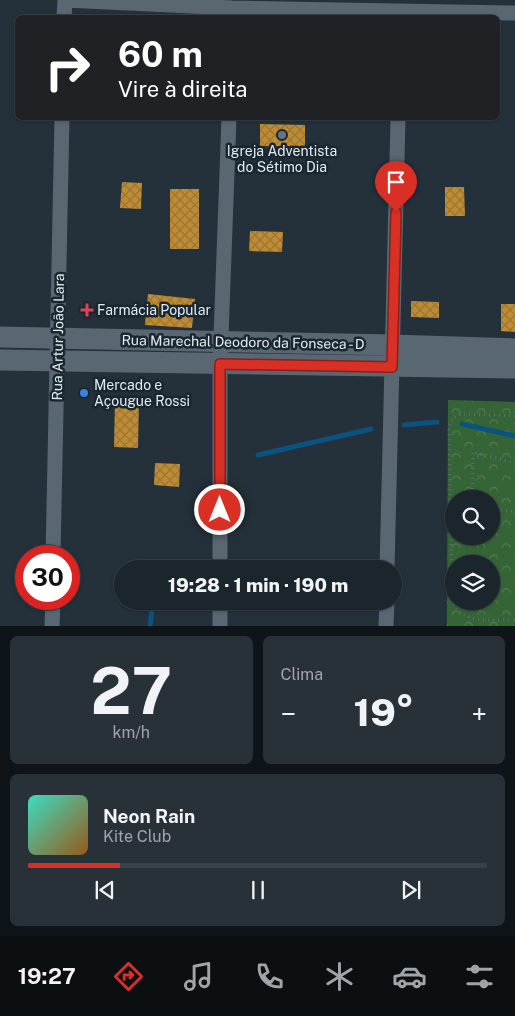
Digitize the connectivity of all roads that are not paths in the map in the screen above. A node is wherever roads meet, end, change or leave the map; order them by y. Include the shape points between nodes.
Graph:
1 (65, 0) edge
2 (232, 9) edge
3 (400, 10) edge
4 (515, 13) edge
5 (64, 15) edge
6 (62, 120) edge
7 (229, 120) edge
8 (398, 120) edge
9 (0, 337) edge
10 (58, 338) junction
11 (221, 342) junction
12 (393, 344) junction
13 (515, 349) edge
14 (0, 360) edge
15 (58, 361) junction
16 (220, 364) junction
17 (392, 367) junction
18 (515, 368) edge
19 (54, 545) edge
20 (220, 560) edge
21 (387, 560) edge
22 (53, 610) edge
23 (220, 610) edge
24 (387, 610) edge
25 (52, 626) edge
26 (220, 626) edge
27 (386, 626) edge

1 - 2 street
1 - 5 street
2 - 3 street
3 - 4 street
6 - 10 street, Rua Artur João Lara
7 - 11 street
8 - 12 street
9 - 10 street, Rua Marechal Deodoro da Fonseca - D
10 - 11 street, Rua Marechal Deodoro da Fonseca - D
10 - 15 street, Rua Artur João Lara
11 - 12 street, Rua Marechal Deodoro da Fonseca - D
11 - 16 street
12 - 13 street, Rua Marechal Deodoro da Fonseca - D
12 - 17 street
14 - 15 street, Rua Marechal Deodoro da Fonseca - D
15 - 16 street, Rua Marechal Deodoro da Fonseca - D
15 - 19 street, Rua Artur João Lara
16 - 17 street, Rua Marechal Deodoro da Fonseca - D
16 - 20 street
17 - 18 street, Rua Marechal Deodoro da Fonseca - D
17 - 21 street
22 - 25 street
23 - 26 street
24 - 27 street

